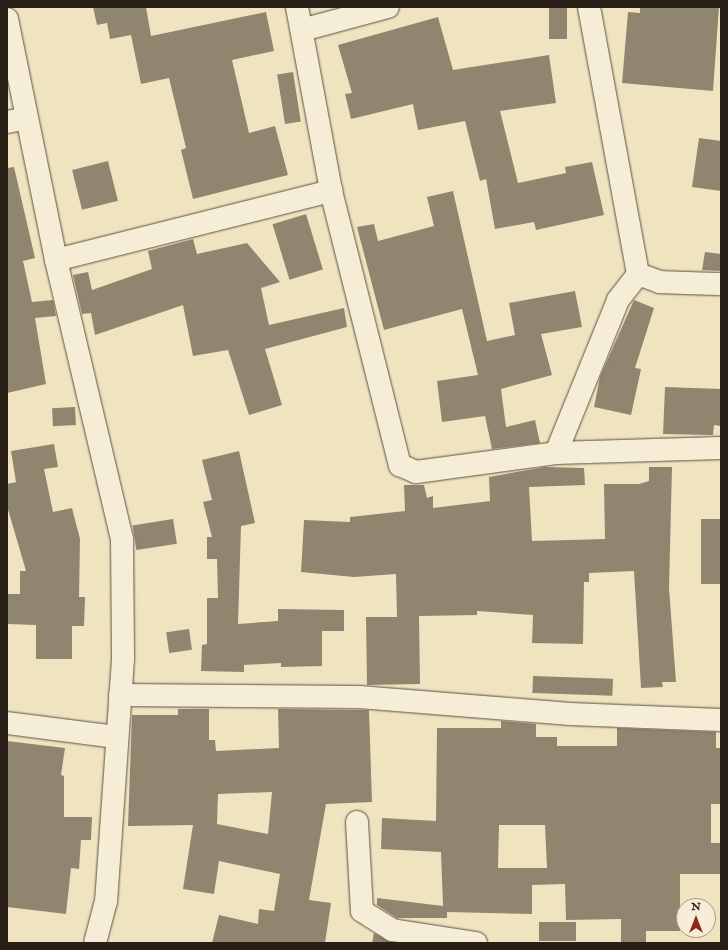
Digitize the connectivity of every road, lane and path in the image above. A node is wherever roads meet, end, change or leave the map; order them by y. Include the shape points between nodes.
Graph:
1 (297, 7) edge
2 (388, 7) edge
3 (589, 7) edge
4 (7, 19) edge
5 (302, 30) junction
6 (17, 120) edge
7 (332, 191) junction
8 (56, 260) junction
9 (638, 274) junction
10 (721, 284) edge
11 (721, 448) edge
12 (556, 453) junction
13 (120, 695) junction
14 (721, 720) edge
15 (7, 723) edge
16 (117, 737) junction
17 (357, 822) dead end
18 (95, 943) edge
19 (476, 943) edge

1 - 5 street
2 - 5 street
3 - 9 street
4 - 6 street
5 - 7 street
6 - 8 street
7 - 8 street
7 - 12 street via 400,465 416,472
8 - 13 street via 122,539
9 - 10 street via 660,282
9 - 12 street via 618,300
11 - 12 street
13 - 14 street via 360,697 570,714
13 - 16 street
15 - 16 street
16 - 18 street via 106,900
17 - 19 street via 362,911 392,930

